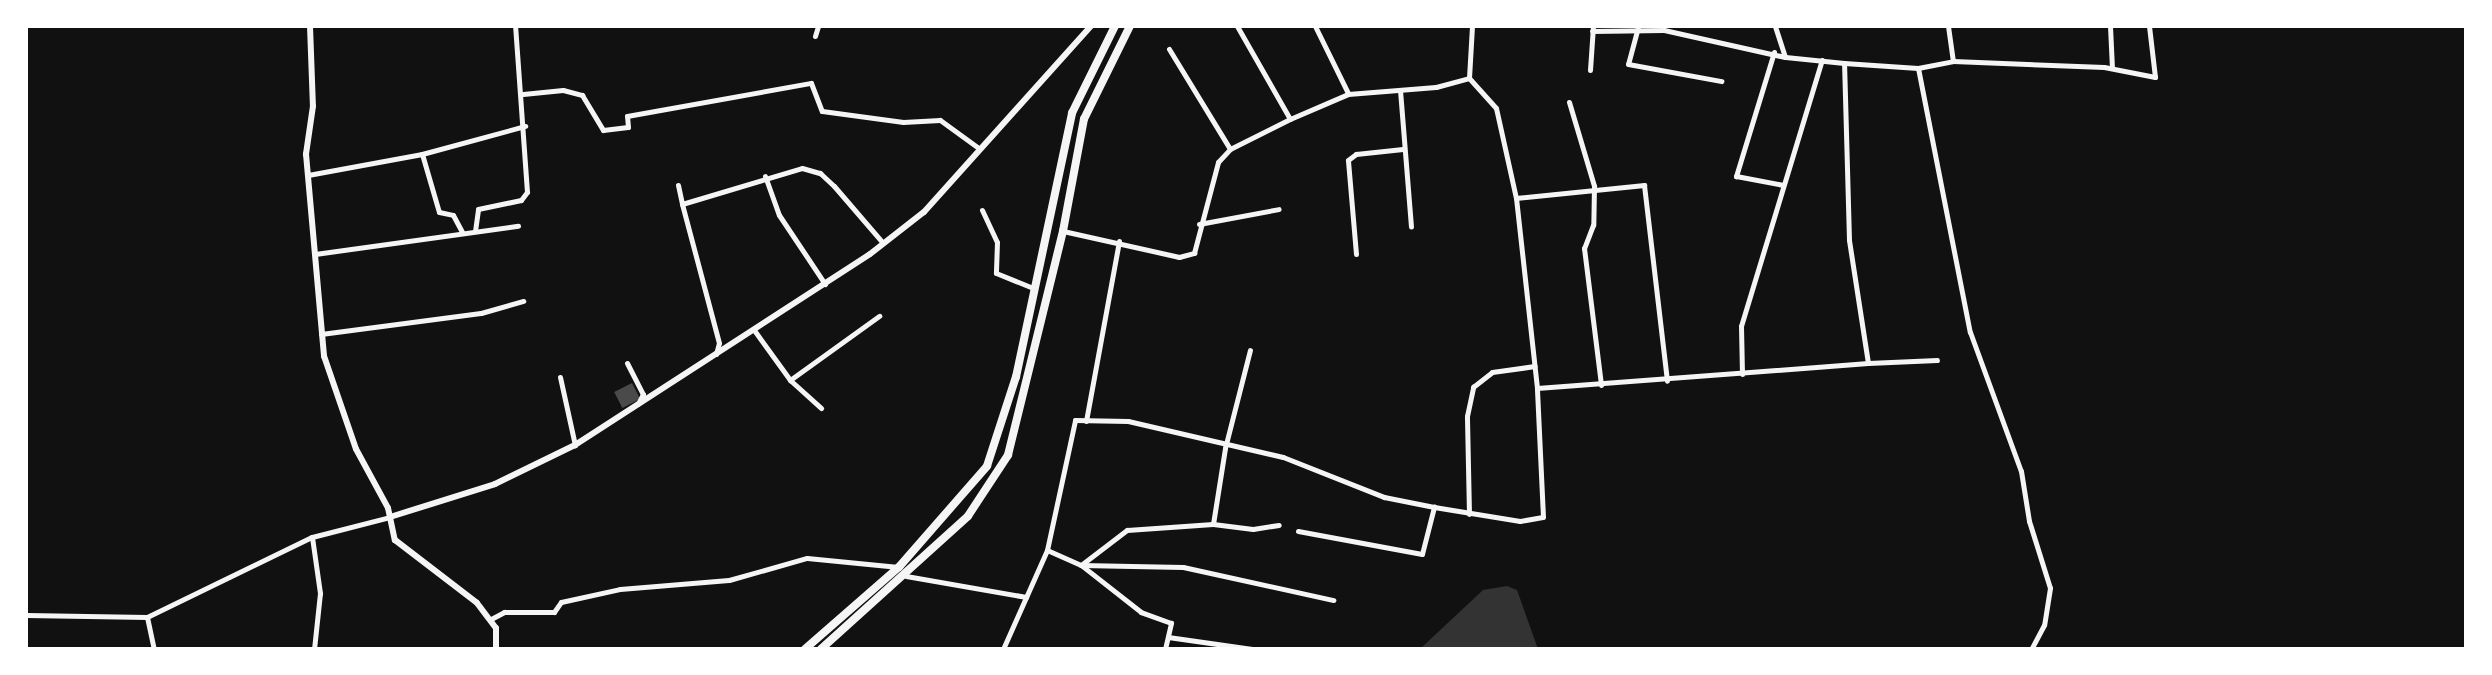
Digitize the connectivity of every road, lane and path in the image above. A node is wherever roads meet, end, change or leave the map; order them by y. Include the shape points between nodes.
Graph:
1 (310, 26) edge
2 (515, 26) edge
3 (818, 26) edge
4 (1091, 26) edge
5 (1115, 26) edge
6 (1130, 26) edge
7 (1237, 26) edge
8 (1315, 26) edge
9 (1472, 26) edge
10 (1775, 26) edge
11 (1948, 26) edge
12 (2110, 26) edge
13 (2149, 26) edge
14 (1638, 27) edge
15 (1592, 28) edge
16 (815, 36) dead end
17 (1169, 49) dead end
18 (1774, 52) junction
19 (1785, 57) junction
20 (1822, 60) junction
21 (1953, 61) junction
22 (1844, 63) junction
23 (1918, 68) junction
24 (2112, 68) junction
25 (1590, 70) dead end
26 (1469, 78) junction
27 (1721, 81) dead end
28 (1400, 90) junction
29 (523, 94) junction
30 (1348, 94) junction
31 (1569, 102) dead end
32 (1290, 119) junction
33 (525, 125) junction
34 (977, 147) junction
35 (1230, 149) junction
36 (1403, 149) junction
37 (422, 154) junction
38 (308, 175) junction
39 (765, 176) junction
40 (678, 185) dead end
41 (1783, 185) junction
42 (1594, 186) junction
43 (1516, 198) junction
44 (682, 204) junction
45 (1279, 209) dead end
46 (982, 210) dead end
47 (1199, 224) junction
48 (518, 226) dead end
49 (1411, 227) dead end
50 (475, 231) junction
51 (1063, 231) junction
52 (462, 232) junction
53 (1119, 241) junction
54 (883, 243) junction
55 (315, 254) junction
56 (1356, 254) dead end
57 (825, 284) junction
58 (1033, 288) junction
59 (523, 301) dead end
60 (879, 316) dead end
61 (754, 330) junction
62 (321, 334) junction
63 (1250, 350) dead end
64 (716, 355) junction
65 (1937, 360) dead end
66 (627, 363) dead end
67 (1868, 363) junction
68 (1535, 366) junction
69 (1742, 374) junction
70 (560, 377) dead end
71 (790, 380) junction
72 (1667, 381) junction
73 (1602, 385) junction
74 (1537, 388) junction
75 (638, 405) junction
76 (821, 408) dead end
77 (1086, 421) junction
78 (575, 445) junction
79 (1229, 445) junction
80 (1434, 507) junction
81 (1469, 514) junction
82 (390, 517) junction
83 (1213, 524) junction
84 (1279, 525) dead end
85 (1298, 531) dead end
86 (312, 537) junction
87 (1047, 550) junction
88 (1081, 565) junction
89 (899, 567) junction
90 (906, 576) junction
91 (1026, 597) junction
92 (1333, 600) dead end
93 (26, 615) edge
94 (147, 617) junction
95 (491, 619) junction
96 (1168, 637) junction
97 (154, 649) edge
98 (314, 649) edge
99 (496, 649) edge
100 (805, 649) edge
101 (821, 649) edge
102 (1003, 649) edge
103 (1165, 649) edge
104 (1252, 649) edge
105 (2031, 649) edge

1 - 38 street via 314,65
2 - 29 street
3 - 16 street
4 - 34 street
5 - 58 highway via 1072,113
6 - 51 highway via 1084,119
7 - 32 street
8 - 30 street
9 - 26 street
10 - 19 street
11 - 21 street
12 - 24 street
13 - 24 street via 2155,77
14 - 15 street
14 - 18 street
14 - 27 street via 1628,64
15 - 25 street
17 - 35 street
18 - 19 street
18 - 41 street via 1736,176
19 - 20 street
20 - 22 street
20 - 41 street
21 - 23 street
21 - 24 street
22 - 23 street
22 - 67 street via 1849,240
23 - 105 street via 1970,332 2021,471 2029,521 2050,588 2044,625
26 - 28 street
26 - 43 street via 1496,108
28 - 30 street
28 - 36 street
29 - 33 street
29 - 34 street via 563,90 582,95 603,130 628,127 627,116 811,83 822,111 903,122 940,120
30 - 32 street
31 - 42 street
32 - 35 street
33 - 37 street
33 - 50 street via 525,197 478,209
34 - 54 street via 924,212
35 - 47 street via 1212,174
36 - 49 street
36 - 56 street via 1356,154 1348,160
37 - 38 street
37 - 52 street via 439,212 453,215
38 - 55 street
39 - 44 street
39 - 54 street via 802,168 820,173
39 - 57 street via 779,215
40 - 44 street
41 - 69 street via 1741,326
42 - 43 street
42 - 72 street via 1644,185
42 - 73 street via 1593,225 1584,248 1597,385
43 - 68 street
44 - 64 street via 719,343
45 - 47 street
46 - 58 street via 997,242 996,273
47 - 53 street via 1197,247 1189,257
48 - 50 street
50 - 52 street
51 - 53 street
51 - 90 highway via 1008,455 968,516
52 - 55 street
53 - 77 street
54 - 57 street
55 - 62 street
57 - 61 street
58 - 89 highway via 1016,377 987,466
59 - 62 street via 481,313
60 - 71 street
61 - 64 street
61 - 71 street
62 - 82 street via 356,449 371,469
63 - 79 street
64 - 75 street
65 - 67 street
66 - 75 street via 643,394
67 - 69 street
68 - 74 street
68 - 81 street via 1492,372 1473,387 1467,416
69 - 72 street
70 - 78 street
71 - 76 street
72 - 73 street
73 - 74 street
74 - 81 street via 1545,513 1520,521
75 - 78 street
77 - 79 street via 1128,421
77 - 87 street via 1075,420
78 - 82 street via 495,484
79 - 80 street via 1289,459 1384,497
79 - 83 street
80 - 81 street
80 - 85 street via 1422,554
82 - 86 street
82 - 95 street via 395,540 425,558
83 - 84 street via 1253,529
83 - 88 street via 1127,530
86 - 94 street
86 - 98 street via 320,593
87 - 88 street
87 - 91 street
88 - 92 street via 1183,567
88 - 96 street via 1141,612 1171,623
89 - 95 street via 807,558 729,580 620,589 561,602 554,612 504,612
89 - 100 highway
90 - 91 street
90 - 101 highway
91 - 102 street
93 - 94 street
94 - 97 street
95 - 99 street
96 - 103 street
96 - 104 street

